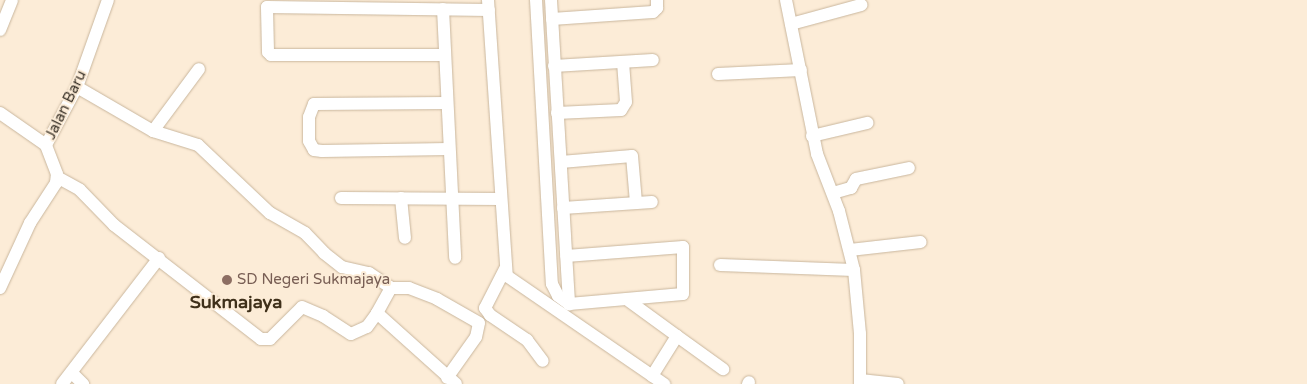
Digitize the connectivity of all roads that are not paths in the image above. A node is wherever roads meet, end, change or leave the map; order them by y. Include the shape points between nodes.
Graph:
1 (12, 0) edge
2 (108, 0) edge
3 (536, 0) edge
4 (551, 0) edge
5 (657, 0) edge
6 (786, 0) edge
7 (488, 5) edge
8 (861, 5) dead end
9 (443, 9) junction
10 (552, 19) junction
11 (791, 24) junction
12 (0, 30) edge
13 (443, 55) junction
14 (653, 60) dead end
15 (623, 62) junction
16 (554, 66) junction
17 (199, 69) dead end
18 (801, 70) junction
19 (718, 74) dead end
20 (77, 88) junction
21 (447, 103) junction
22 (0, 113) edge
23 (557, 113) junction
24 (867, 123) dead end
25 (153, 131) junction
26 (812, 136) junction
27 (46, 145) junction
28 (449, 149) junction
29 (561, 162) junction
30 (909, 168) dead end
31 (57, 177) junction
32 (832, 193) junction
33 (341, 198) dead end
34 (401, 198) junction
35 (451, 198) junction
36 (501, 199) junction
37 (652, 202) dead end
38 (636, 203) junction
39 (563, 208) junction
40 (405, 238) dead end
41 (921, 242) dead end
42 (850, 250) junction
43 (566, 256) junction
44 (159, 258) junction
45 (455, 258) dead end
46 (720, 265) dead end
47 (505, 269) junction
48 (854, 270) junction
49 (0, 288) edge
50 (391, 288) junction
51 (629, 301) junction
52 (569, 304) junction
53 (377, 313) junction
54 (677, 336) junction
55 (543, 361) dead end
56 (723, 369) dead end
57 (72, 373) junction
58 (652, 376) junction
59 (452, 381) edge
60 (860, 382) edge
61 (62, 384) edge
62 (82, 384) edge
63 (664, 384) edge
64 (898, 384) edge

1 - 12 street
2 - 20 street, Jalan Baru
3 - 52 street via 552,284 560,299
4 - 10 street
5 - 10 street via 657,8 653,12
6 - 11 street
7 - 9 street
7 - 36 street
8 - 11 street
9 - 13 street
9 - 13 street via 270,5 266,24 268,52 278,57
10 - 16 street
11 - 18 street
13 - 21 street
14 - 15 street
15 - 16 street
15 - 23 street via 626,102 620,110
16 - 23 street
17 - 25 street
18 - 19 street
18 - 26 street
20 - 25 street
20 - 27 street, Jalan Baru
21 - 28 street
21 - 28 street via 314,104 309,141 314,150
22 - 27 street
23 - 29 street
24 - 26 street
25 - 50 street via 198,146 270,213 305,233 324,253 342,266 369,273
26 - 32 street
27 - 31 street, Jalan Baru
28 - 35 street
29 - 38 street via 632,156
29 - 39 street
30 - 32 street via 856,179 852,188
31 - 44 street via 80,190 114,225
31 - 49 street via 21,239
32 - 42 street
33 - 34 street
34 - 35 street
34 - 40 street
35 - 36 street
35 - 45 street
36 - 47 street
37 - 38 street
38 - 39 street
39 - 43 street
41 - 42 street
42 - 48 street
43 - 51 street via 683,247 684,294
43 - 52 street
44 - 53 street via 261,339 270,339 302,307 351,334 367,327
44 - 57 street
46 - 48 street
47 - 55 street via 485,308 490,315 527,340
47 - 58 street via 512,280
48 - 60 street via 860,334
50 - 53 street
50 - 59 street via 409,288 437,298 479,323 476,337
51 - 52 street
51 - 54 street
53 - 59 street
54 - 56 street
54 - 58 street
57 - 61 street
57 - 62 street
58 - 63 street
60 - 64 street

